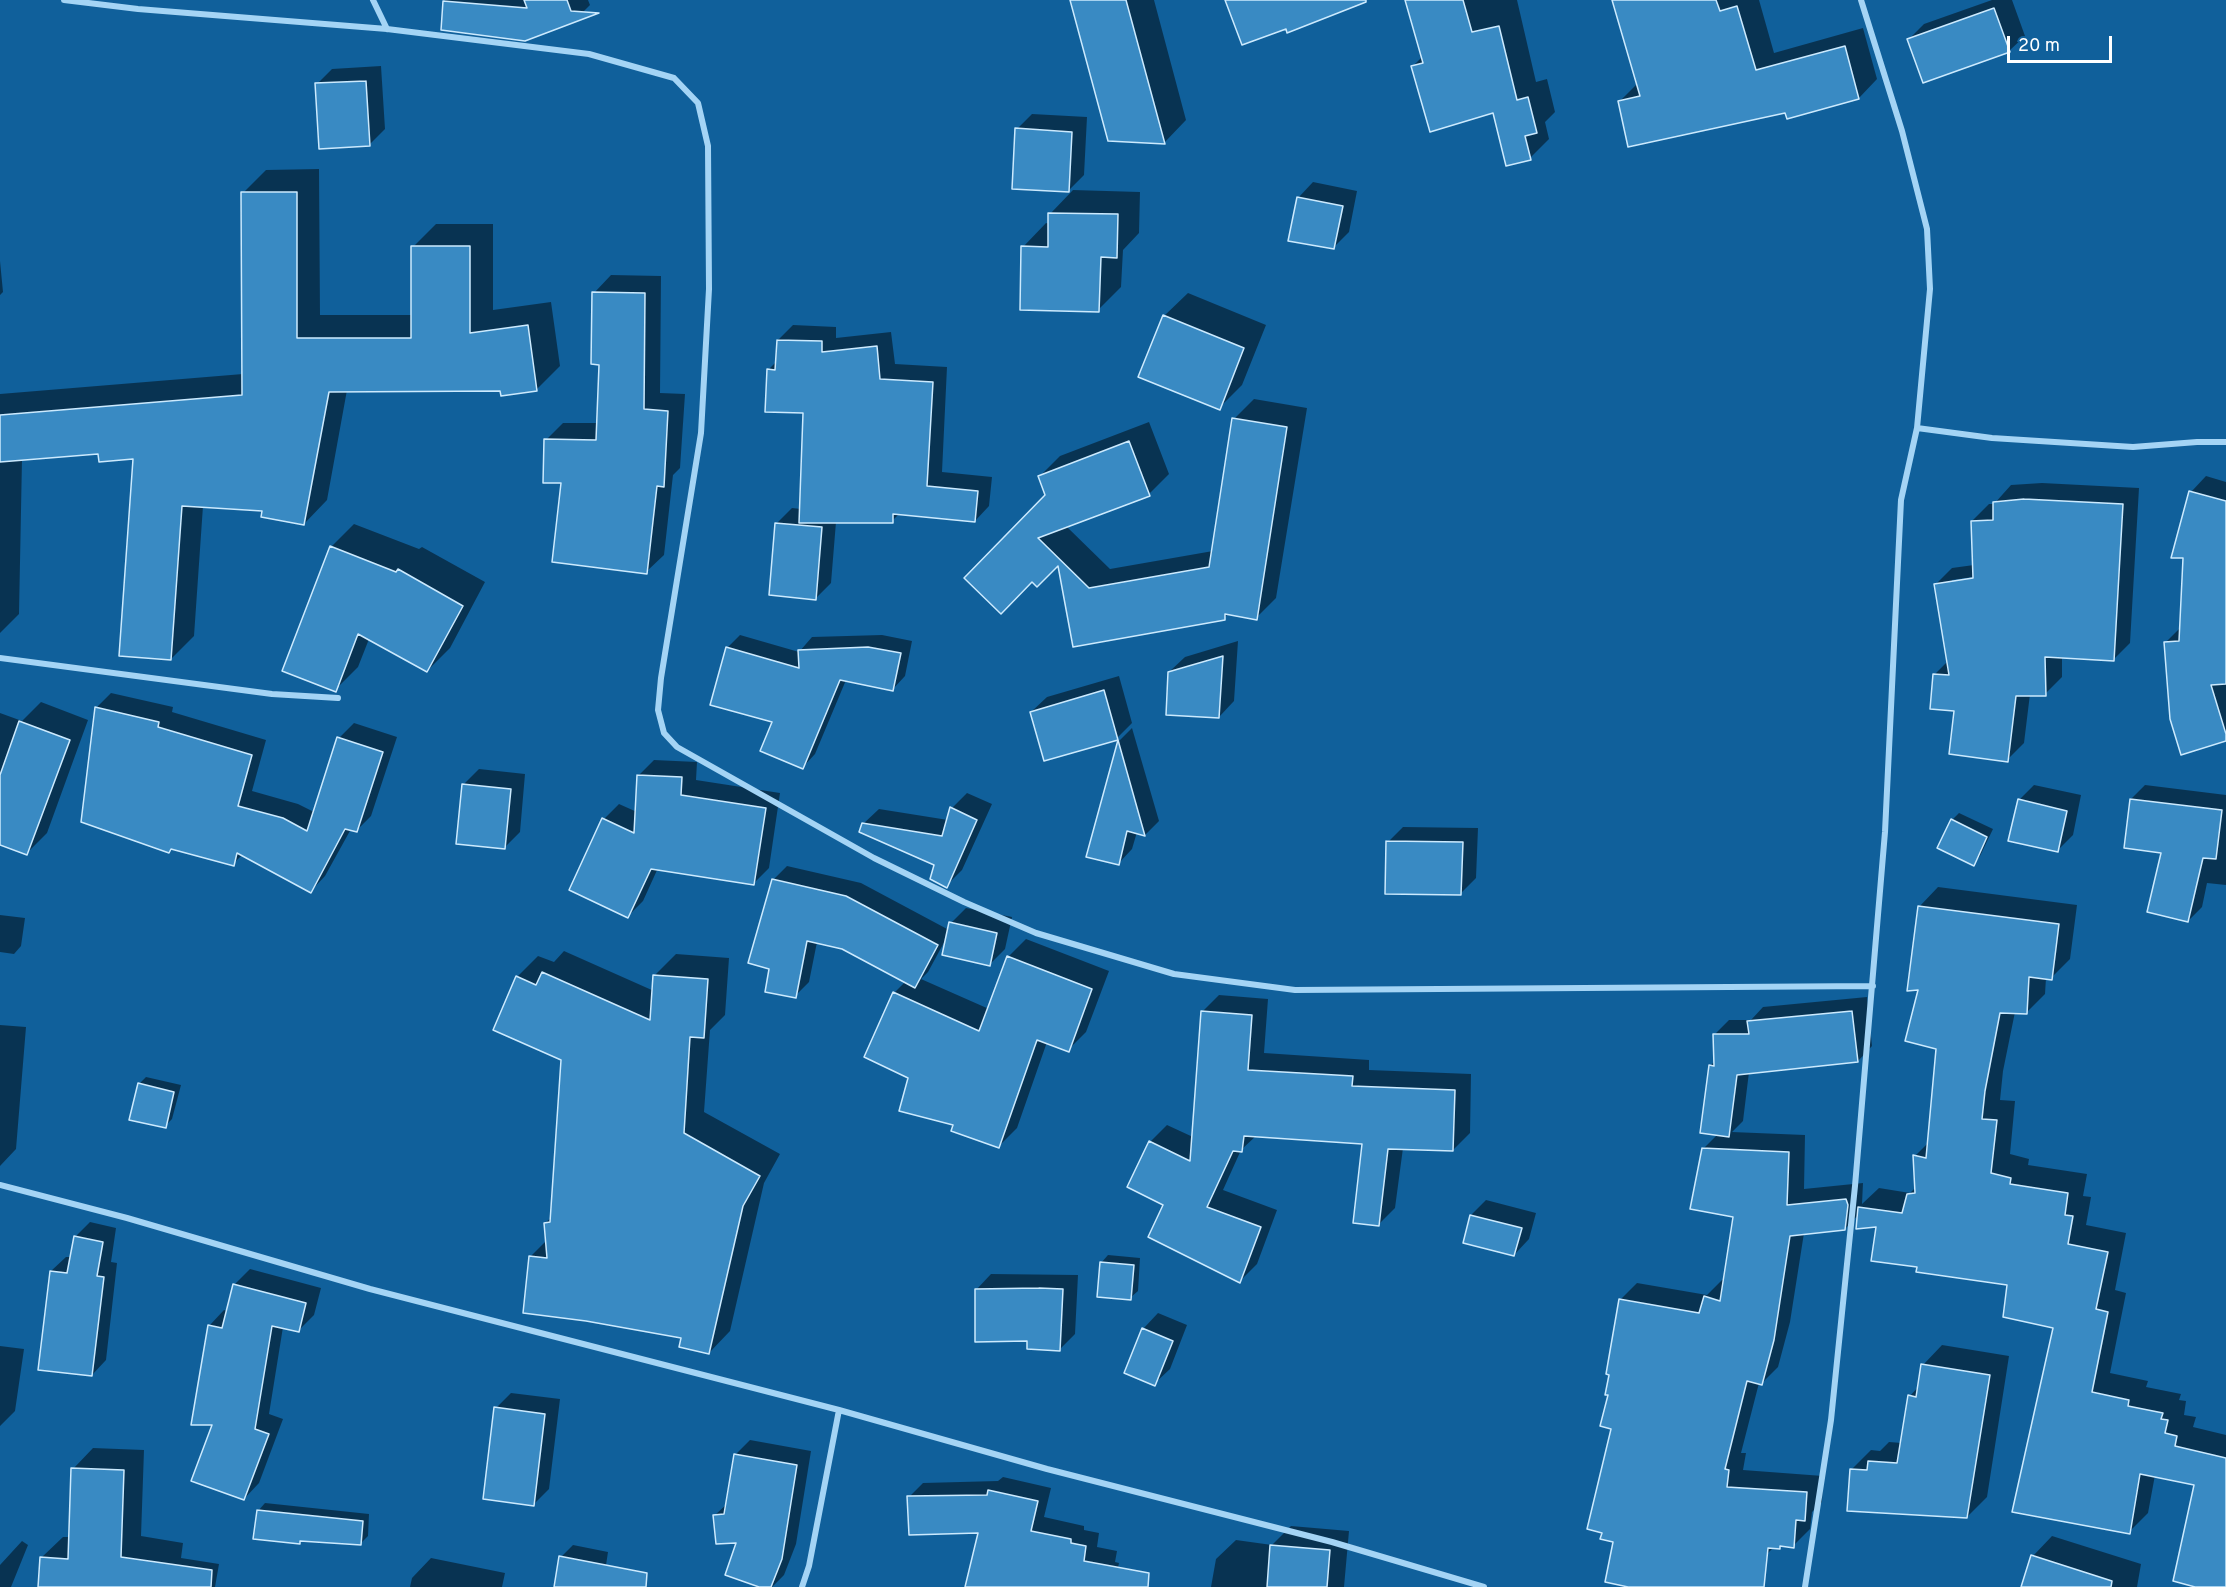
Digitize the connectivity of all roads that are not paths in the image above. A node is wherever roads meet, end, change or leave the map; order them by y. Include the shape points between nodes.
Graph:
1 (63, 0) edge
2 (373, 0) edge
3 (1861, 0) edge
4 (387, 29) junction
5 (1917, 428) junction
6 (2226, 442) edge
7 (0, 658) edge
8 (338, 698) dead end
9 (1873, 986) junction
10 (0, 1185) edge
11 (838, 1410) junction
12 (802, 1587) edge
13 (1484, 1587) edge
14 (1805, 1587) edge

1 - 4 street
2 - 4 street
3 - 5 street via 1902,131 1927,229 1930,289
4 - 9 street via 589,54 674,78 698,103 708,146 709,253 701,433 658,710 664,733 677,747 874,858 964,903 1036,933 1174,974 1295,990
5 - 6 street via 1992,438 2133,447
5 - 9 street via 1901,500 1885,832
7 - 8 street via 237,690
9 - 14 street via 1831,1420
10 - 11 street via 370,1290
11 - 12 street
11 - 13 street via 1047,1469 1332,1542

